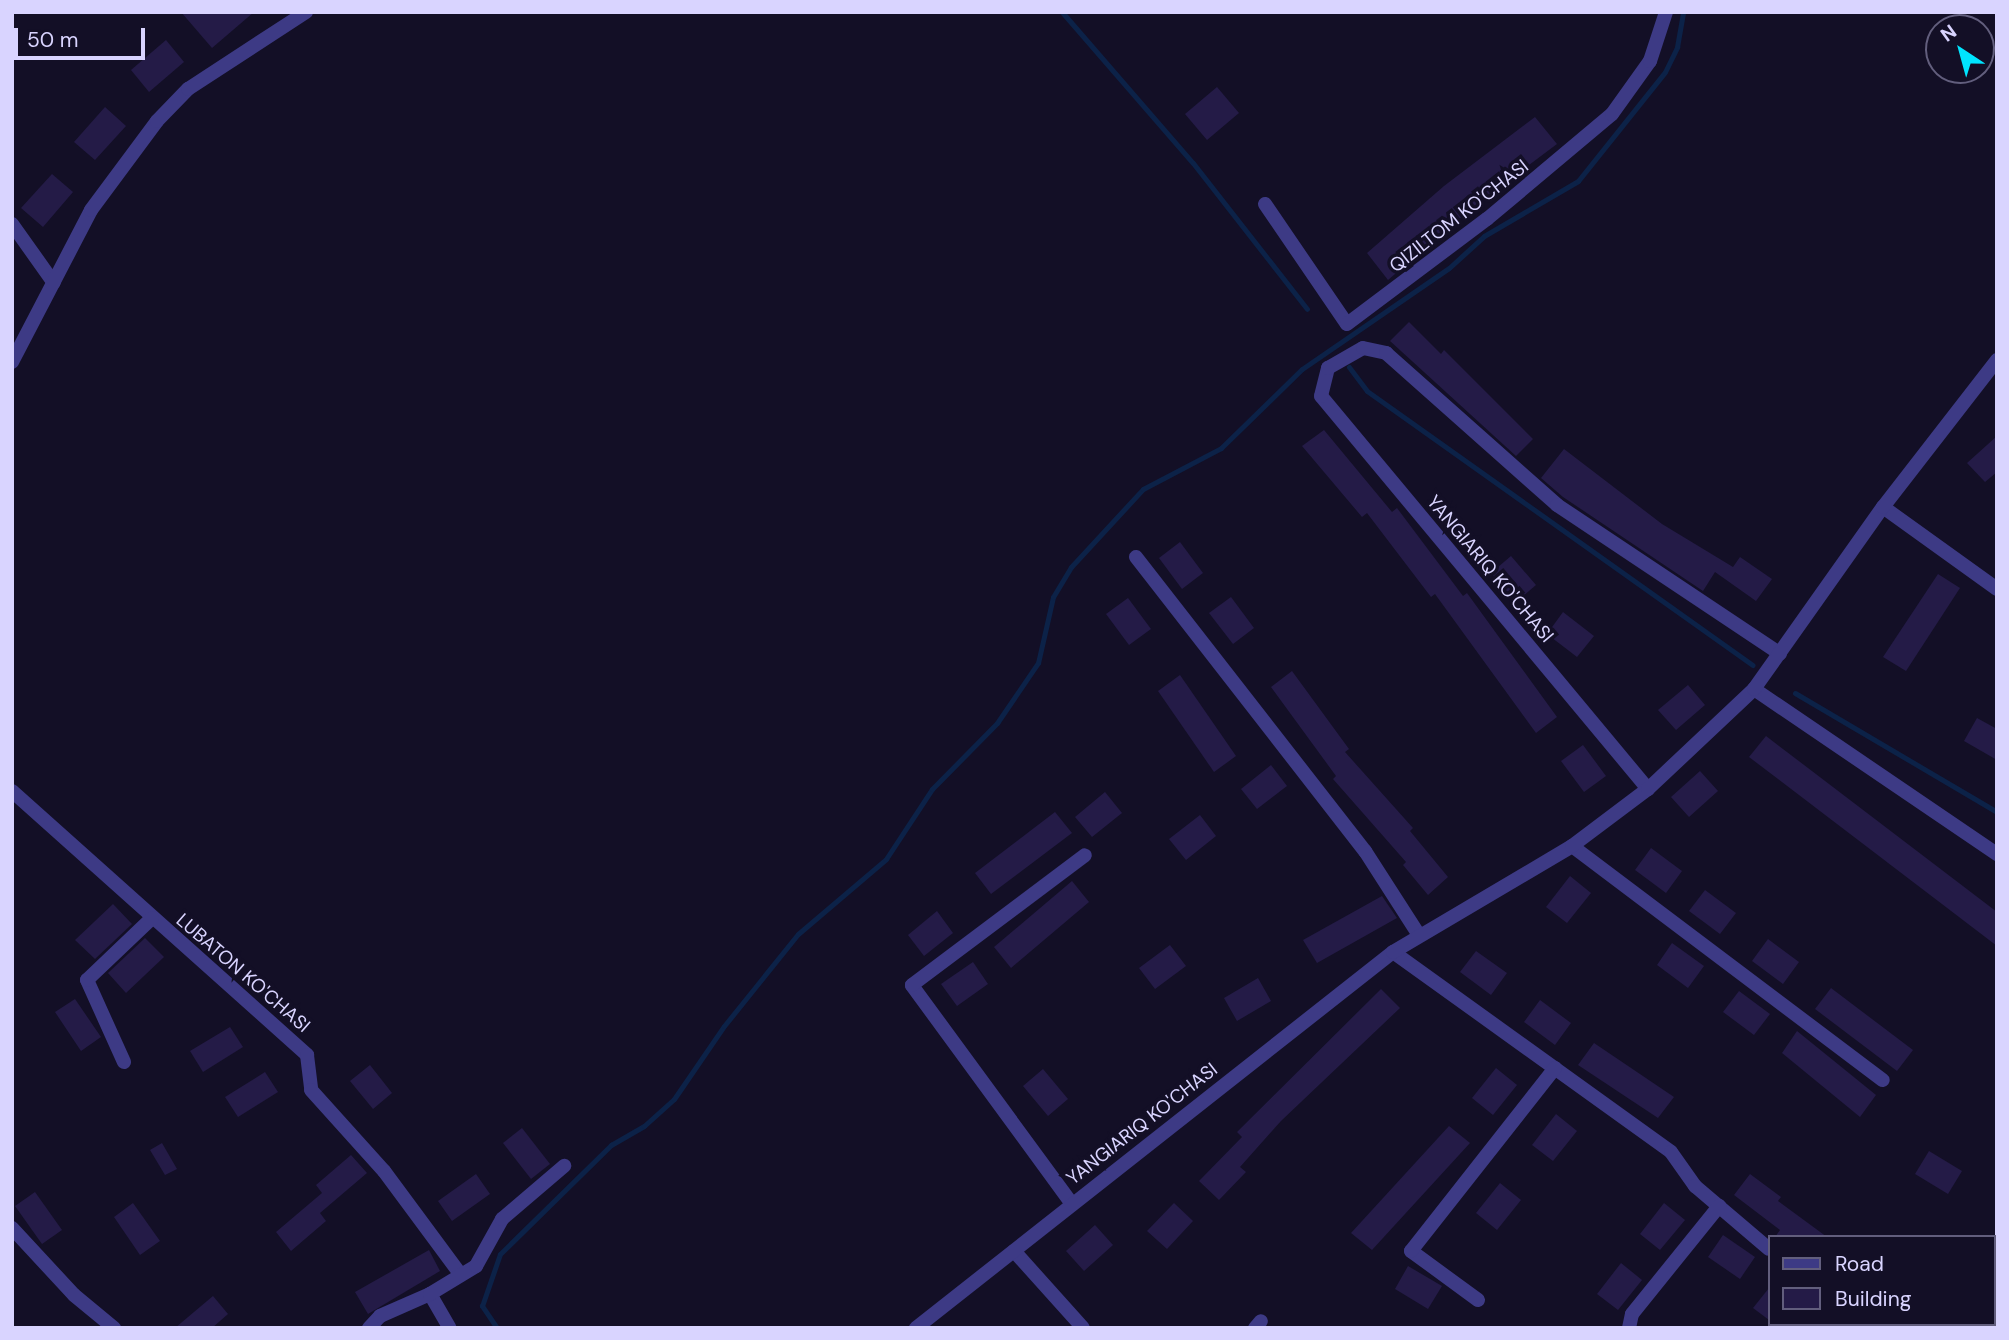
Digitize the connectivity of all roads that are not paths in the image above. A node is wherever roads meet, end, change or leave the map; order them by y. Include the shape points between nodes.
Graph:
1 (306, 12) edge
2 (1666, 12) edge
3 (1265, 204) dead end
4 (12, 224) edge
5 (54, 283) junction
6 (1997, 360) edge
7 (12, 362) edge
8 (1883, 508) junction
9 (1136, 557) dead end
10 (1997, 589) edge
11 (1780, 654) junction
12 (1754, 689) junction
13 (1648, 789) junction
14 (12, 791) edge
15 (1572, 846) junction
16 (1997, 854) edge
17 (1085, 855) dead end
18 (152, 918) junction
19 (1419, 935) junction
20 (1393, 952) junction
21 (124, 1062) dead end
22 (1555, 1068) junction
23 (1883, 1080) dead end
24 (564, 1166) dead end
25 (1072, 1204) junction
26 (1719, 1206) junction
27 (12, 1228) edge
28 (1768, 1249) edge
29 (1014, 1251) junction
30 (461, 1275) junction
31 (430, 1294) junction
32 (1478, 1300) dead end
33 (114, 1328) edge
34 (369, 1328) edge
35 (450, 1328) edge
36 (916, 1328) edge
37 (1083, 1328) edge
38 (1629, 1328) edge

1 - 5 street via 188,89 157,121 91,210
2 - 3 street, QIZILTOM KO'CHASI via 1650,61 1612,114 1487,219 1347,324
4 - 5 street
5 - 7 street
6 - 8 street
8 - 10 street
8 - 11 street
9 - 19 street via 1365,851
11 - 12 street, YANGIARIQ KO'CHASI
11 - 13 street, YANGIARIQ KO'CHASI via 1557,505 1386,353 1363,348 1328,368 1321,396
12 - 13 street, YANGIARIQ KO'CHASI
12 - 16 street
13 - 15 street, YANGIARIQ KO'CHASI
14 - 18 street, LUBATON KO'CHASI
15 - 19 street, YANGIARIQ KO'CHASI
15 - 23 street
17 - 25 street via 912,985
18 - 21 street via 87,981
18 - 30 street, LUBATON KO'CHASI via 307,1055 311,1090 384,1171
19 - 20 street, YANGIARIQ KO'CHASI
20 - 22 street
20 - 25 street, YANGIARIQ KO'CHASI
22 - 26 street via 1671,1152 1686,1176
22 - 32 street via 1411,1251
24 - 30 street via 502,1219 476,1266
25 - 29 street, YANGIARIQ KO'CHASI
26 - 28 street
26 - 38 street via 1632,1314
27 - 33 street via 74,1295
29 - 36 street, YANGIARIQ KO'CHASI
29 - 37 street
30 - 31 street
31 - 34 street via 380,1316
31 - 35 street

